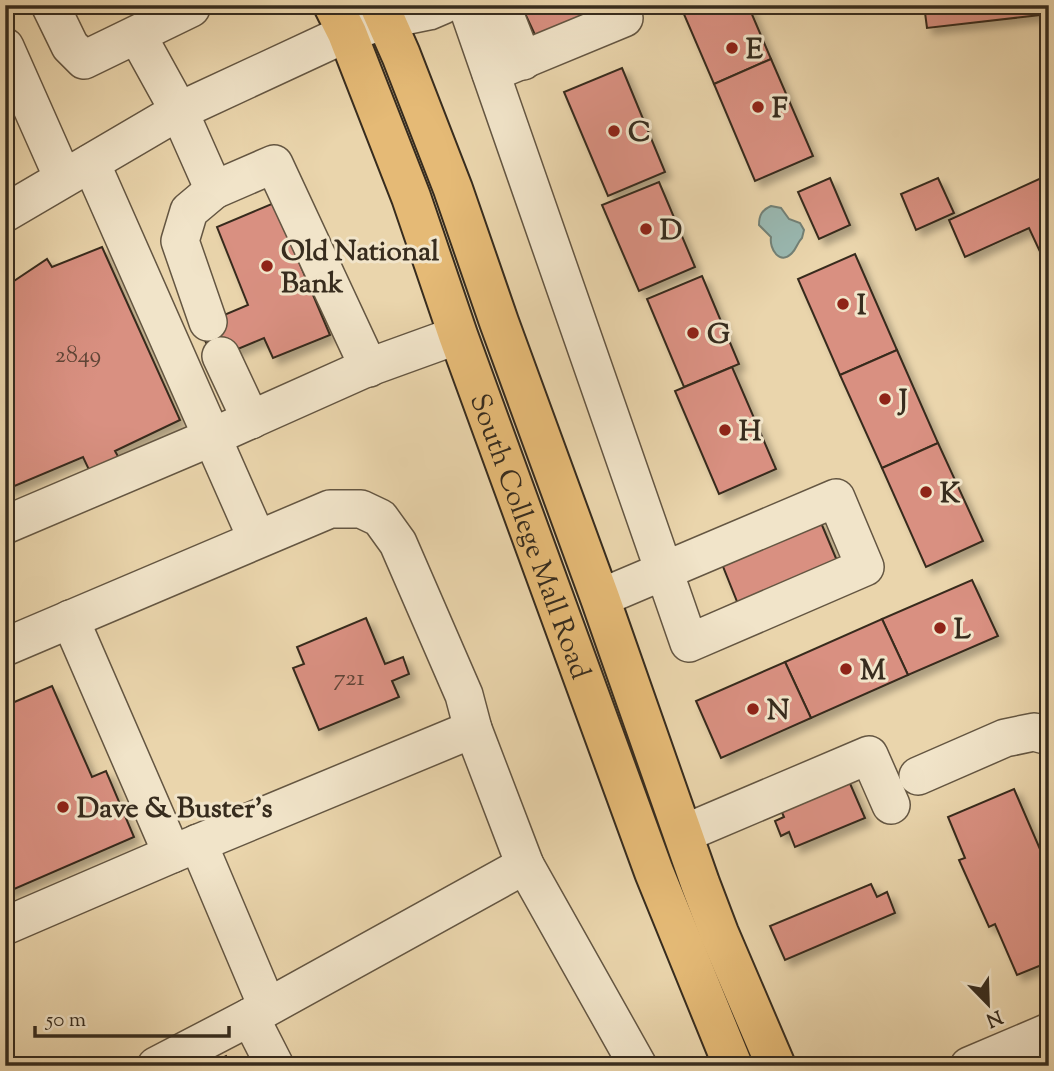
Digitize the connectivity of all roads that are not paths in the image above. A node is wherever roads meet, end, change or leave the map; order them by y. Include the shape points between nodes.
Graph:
1 (50, 5) edge
2 (443, 5) edge
3 (467, 5) edge
4 (501, 5) edge
5 (618, 5) edge
6 (191, 8) dead end
7 (382, 13) edge
8 (340, 19) edge
9 (137, 35) junction
10 (5, 47) edge
11 (507, 67) junction
12 (179, 111) junction
13 (77, 170) junction
14 (214, 190) junction
15 (5, 213) edge
16 (208, 322) dead end
17 (458, 335) junction
18 (221, 356) dead end
19 (369, 368) junction
20 (251, 420) junction
21 (212, 437) junction
22 (5, 525) edge
23 (257, 539) junction
24 (664, 571) junction
25 (600, 598) junction
26 (70, 619) junction
27 (5, 647) edge
28 (473, 729) junction
29 (1049, 736) edge
30 (918, 776) dead end
31 (891, 805) dead end
32 (683, 834) junction
33 (640, 836) junction
34 (185, 848) junction
35 (526, 865) junction
36 (5, 926) edge
37 (719, 933) junction
38 (683, 947) junction
39 (748, 1003) junction
40 (707, 1005) junction
41 (258, 1011) junction
42 (1046, 1040) edge
43 (156, 1066) edge
44 (275, 1066) edge
45 (638, 1066) edge
46 (733, 1066) edge
47 (776, 1066) edge
48 (969, 1066) edge

1 - 9 street via 70,46 84,60
2 - 7 street via 429,11
3 - 11 street
4 - 11 street
5 - 11 street via 624,18
6 - 9 street
7 - 8 street
7 - 25 main road, South College Mall Road via 453,189
8 - 12 street
8 - 17 main road, South College Mall Road via 411,197
9 - 12 street
10 - 13 street
11 - 24 street
12 - 13 street
12 - 14 street
13 - 15 street
13 - 21 street via 104,195
14 - 16 street via 189,211 180,241
14 - 19 street via 274,164
17 - 19 street
17 - 33 main road, South College Mall Road
18 - 20 street
19 - 20 street
20 - 21 street
21 - 22 street
21 - 23 street
23 - 26 street
23 - 28 street via 331,509 361,509 380,518 404,556 464,695
24 - 24 street via 835,498 865,568 689,643
24 - 25 street
25 - 32 main road, South College Mall Road
26 - 27 street
26 - 34 street
28 - 34 street
28 - 35 street
29 - 30 street via 1034,732 1005,738
31 - 32 street via 869,755
32 - 33 main road
32 - 37 main road, South College Mall Road
33 - 38 main road, South College Mall Road
34 - 36 street
34 - 41 street
35 - 41 street
35 - 45 street
37 - 38 main road
37 - 39 main road, South College Mall Road
38 - 40 main road, South College Mall Road
39 - 40 main road
39 - 47 main road, South College Mall Road
40 - 46 main road, South College Mall Road
41 - 43 street
41 - 44 street
42 - 48 street

